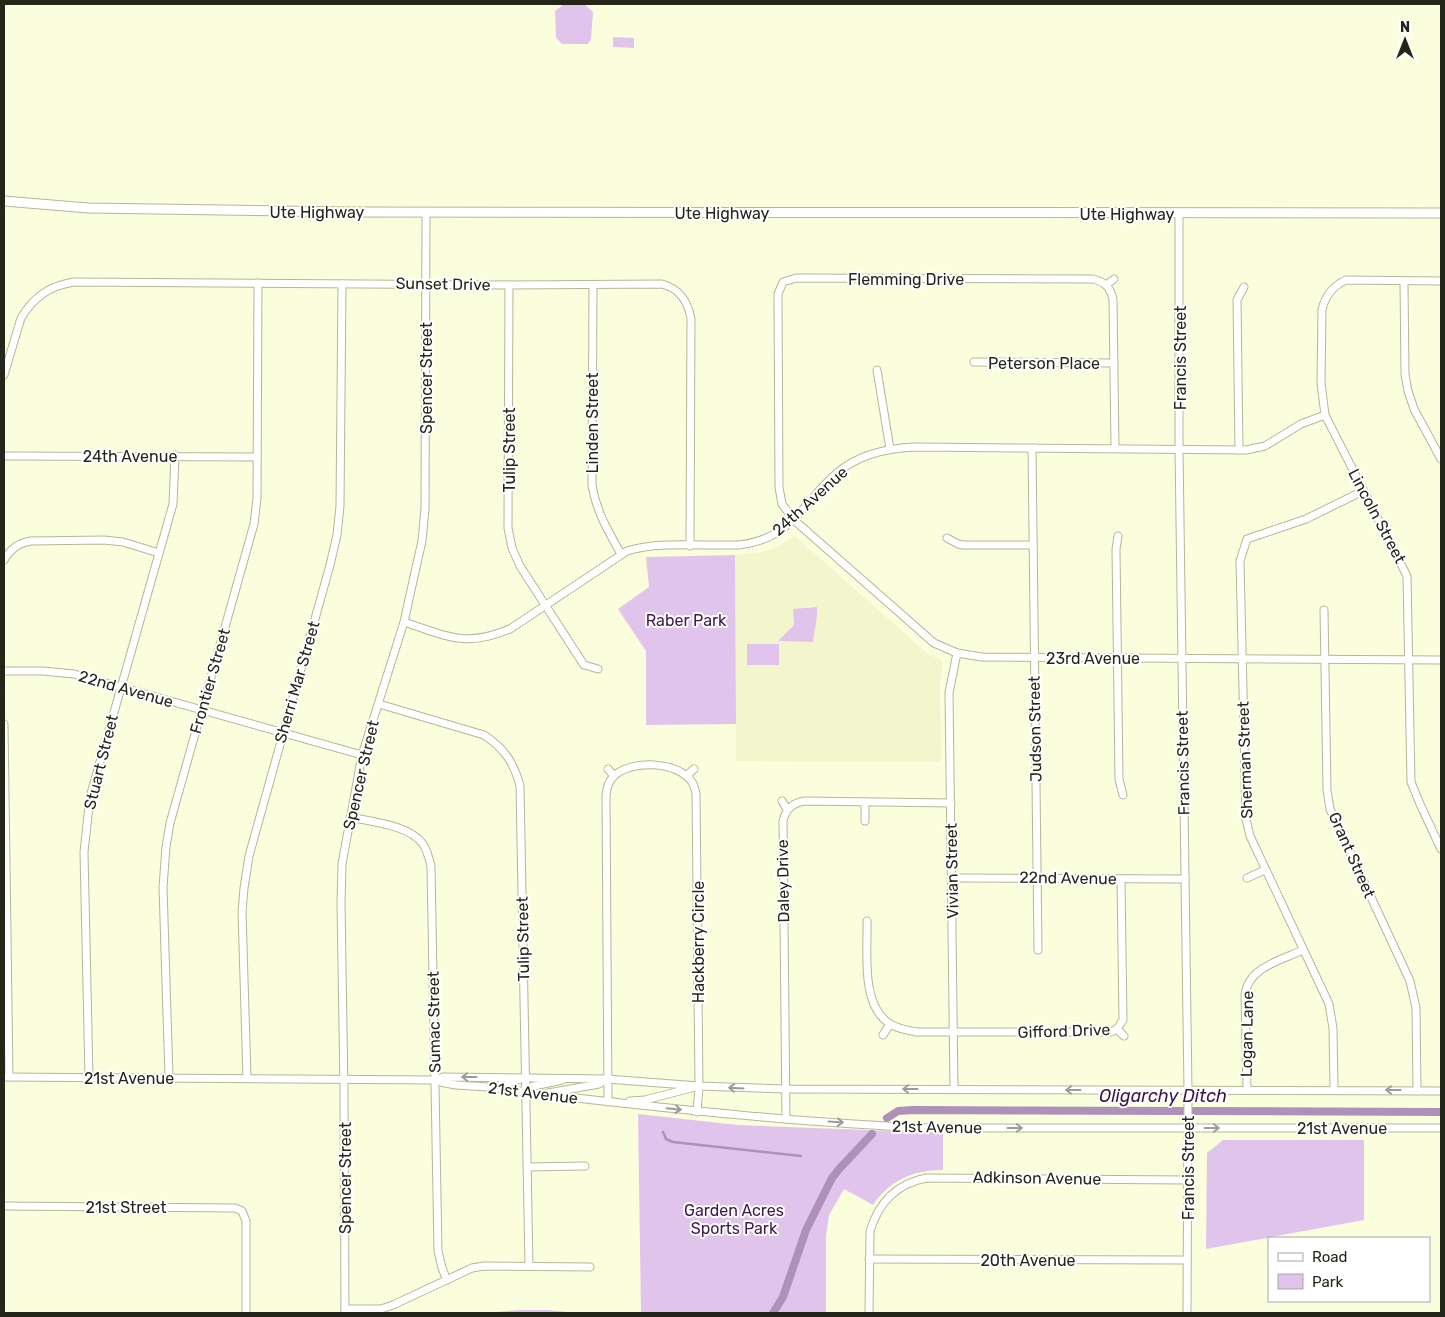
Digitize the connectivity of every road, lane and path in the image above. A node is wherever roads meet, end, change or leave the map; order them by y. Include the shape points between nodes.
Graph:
1 (4, 201) edge
2 (426, 212) junction
3 (1441, 213) edge
4 (1179, 214) junction
5 (776, 277) dead end
6 (1114, 279) dead end
7 (1441, 281) edge
8 (783, 282) junction
9 (1404, 282) junction
10 (258, 283) junction
11 (427, 283) junction
12 (342, 284) junction
13 (509, 285) junction
14 (593, 285) junction
15 (1106, 285) junction
16 (1244, 286) dead end
17 (974, 362) dead end
18 (1114, 363) junction
19 (877, 370) dead end
20 (4, 375) edge
21 (1324, 415) junction
22 (1032, 448) junction
23 (1115, 448) junction
24 (890, 449) junction
25 (1179, 449) junction
26 (1239, 450) junction
27 (4, 456) edge
28 (174, 456) junction
29 (257, 457) junction
30 (1441, 459) edge
31 (1363, 491) junction
32 (794, 520) junction
33 (1118, 536) dead end
34 (947, 538) dead end
35 (1033, 545) junction
36 (690, 546) junction
37 (159, 553) junction
38 (621, 554) junction
39 (4, 560) edge
40 (546, 606) junction
41 (1324, 610) dead end
42 (404, 622) junction
43 (957, 653) junction
44 (1034, 657) junction
45 (1118, 658) junction
46 (1182, 658) junction
47 (1241, 659) junction
48 (1325, 659) junction
49 (1408, 660) junction
50 (1441, 660) edge
51 (598, 669) dead end
52 (4, 671) edge
53 (121, 687) junction
54 (379, 704) junction
55 (202, 710) junction
56 (4, 724) edge
57 (283, 733) junction
58 (362, 755) junction
59 (608, 768) dead end
60 (694, 768) dead end
61 (614, 776) junction
62 (686, 776) junction
63 (1123, 795) dead end
64 (782, 801) dead end
65 (865, 802) junction
66 (951, 803) junction
67 (788, 809) junction
68 (350, 817) junction
69 (865, 821) dead end
70 (1441, 849) edge
71 (1265, 870) junction
72 (952, 878) junction
73 (1037, 878) junction
74 (1247, 878) dead end
75 (1121, 879) junction
76 (1185, 879) junction
77 (867, 920) dead end
78 (1038, 950) dead end
79 (1303, 950) junction
80 (890, 1024) junction
81 (1117, 1029) junction
82 (954, 1033) junction
83 (883, 1035) dead end
84 (1124, 1036) dead end
85 (6, 1077) edge
86 (89, 1077) junction
87 (524, 1077) junction
88 (169, 1078) junction
89 (247, 1078) junction
90 (568, 1078) junction
91 (344, 1079) junction
92 (607, 1079) junction
93 (435, 1080) junction
94 (487, 1086) junction
95 (699, 1086) junction
96 (785, 1089) junction
97 (525, 1090) junction
98 (954, 1090) junction
99 (1188, 1090) junction
100 (1247, 1090) junction
101 (1334, 1090) junction
102 (1417, 1090) junction
103 (1441, 1091) edge
104 (540, 1094) junction
105 (608, 1102) junction
106 (618, 1103) junction
107 (697, 1112) junction
108 (786, 1119) junction
109 (1188, 1128) junction
110 (1441, 1128) edge
111 (584, 1166) dead end
112 (527, 1167) junction
113 (1188, 1180) junction
114 (4, 1206) edge
115 (869, 1259) junction
116 (1187, 1260) junction
117 (529, 1266) junction
118 (590, 1266) dead end
119 (447, 1280) junction
120 (345, 1311) edge
121 (246, 1313) edge
122 (870, 1313) edge
123 (1187, 1313) edge

1 - 2 main road, Ute Highway via 140,210
2 - 4 main road, Ute Highway
2 - 11 street, Spencer Street
3 - 4 main road, Ute Highway
4 - 25 street, Francis Street
5 - 8 street
6 - 15 street
7 - 9 street, Lincoln Street
8 - 15 street, Flemming Drive via 796,278 1093,279
8 - 32 street via 778,294 780,487 782,504
9 - 21 street, Lincoln Street via 1346,280 1330,291 1322,310
9 - 30 street via 1408,392
10 - 12 street, Sunset Drive
10 - 20 street, Sunset Drive via 61,284 37,297 21,318
10 - 29 street, Frontier Street
11 - 12 street, Sunset Drive
11 - 13 street, Sunset Drive
11 - 42 street, Spencer Street via 425,509 422,540
12 - 57 street, Sherri Mar Street via 337,535
13 - 14 street, Sunset Drive
13 - 40 street, Tulip Street via 508,528 520,566
14 - 36 street, Sunset Drive via 662,284 679,292 689,308 692,319
14 - 38 street, Linden Street via 592,485 600,516
15 - 18 street via 1113,299
16 - 26 street via 1237,300
17 - 18 street, Peterson Place
18 - 23 street
19 - 24 street
21 - 26 street, 24th Avenue via 1301,424 1265,446
21 - 31 street, Lincoln Street
22 - 23 street, 24th Avenue
22 - 24 street, 24th Avenue
22 - 35 street, Judson Street
23 - 25 street, 24th Avenue
24 - 32 street, 24th Avenue via 864,456 839,471
25 - 26 street, 24th Avenue
25 - 46 street, Francis Street
27 - 28 street, 24th Avenue
28 - 29 street, 24th Avenue
28 - 37 street, Stuart Street via 173,504
29 - 55 street, Frontier Street via 254,524
31 - 47 street, Sherman Street via 1306,519 1247,539 1240,561
31 - 49 street, Lincoln Street via 1407,576
32 - 36 street, 24th Avenue via 776,534 752,544
32 - 43 street, 23rd Avenue via 923,634
33 - 45 street
34 - 35 street via 963,545
35 - 44 street, Judson Street
36 - 38 street, 24th Avenue via 640,547
37 - 39 street via 104,540 31,541 8,546
37 - 53 street, Stuart Street
38 - 40 street, 24th Avenue
40 - 42 street, 24th Avenue via 510,629 476,640 458,640
40 - 51 street, Tulip Street via 584,665
41 - 48 street, Grant Street
42 - 54 street, Spencer Street
43 - 44 street, 23rd Avenue via 982,657
43 - 66 street, Vivian Street via 949,693
44 - 45 street, 23rd Avenue
44 - 73 street, Judson Street
45 - 46 street, 23rd Avenue
45 - 63 street via 1119,778
46 - 47 street, 23rd Avenue
46 - 76 street, Francis Street
47 - 48 street, 23rd Avenue
47 - 71 street, Sherman Street via 1246,819
48 - 49 street, 23rd Avenue
48 - 102 street, Grant Street via 1330,810 1412,987 1416,1008
49 - 50 street, 23rd Avenue
49 - 70 street, Lincoln Street via 1411,782
52 - 53 street, 22nd Avenue via 44,670 74,674
53 - 55 street, 22nd Avenue
53 - 86 street, Stuart Street via 90,797 86,824
54 - 58 street, Spencer Street
54 - 87 street, Tulip Street via 484,735 505,752 516,771 521,801
55 - 57 street, 22nd Avenue
55 - 88 street, Frontier Street via 166,847 163,887
56 - 85 street
57 - 58 street, 22nd Avenue
57 - 89 street, Sherri Mar Street via 249,856 244,888
58 - 68 street, Spencer Street
59 - 61 street
60 - 62 street
61 - 62 street via 633,766 651,765 669,766
61 - 92 street via 606,795
62 - 95 street, Hackberry Circle via 696,793
64 - 67 street
65 - 66 street
65 - 67 street via 805,801
65 - 69 street
66 - 72 street, Vivian Street
67 - 96 street, Daley Drive via 783,821
68 - 91 street, Spencer Street via 342,864 341,904
68 - 93 street, Sumac Street via 405,830 415,836 427,852 432,876
71 - 74 street
71 - 79 street, Sherman Street
72 - 73 street, 22nd Avenue
72 - 82 street, Vivian Street
73 - 75 street, 22nd Avenue
73 - 78 street, Judson Street
75 - 76 street, 22nd Avenue
75 - 81 street, Gifford Drive via 1123,1020
76 - 99 street, Francis Street
77 - 80 street via 868,984 873,1005
79 - 100 street, Logan Lane via 1257,972 1248,982
79 - 101 street, Sherman Street via 1331,1011
80 - 82 street, Gifford Drive via 916,1032
80 - 83 street
81 - 82 street, Gifford Drive via 1110,1032
81 - 84 street
82 - 98 street, Vivian Street
85 - 86 street, 21st Avenue
86 - 88 street, 21st Avenue
87 - 90 street, 21st Avenue
87 -> 93 street, 21st Avenue via 443,1077
87 - 94 street
87 - 97 street, Tulip Street
88 - 89 street, 21st Avenue
89 - 91 street, 21st Avenue
90 - 92 street, 21st Avenue
90 - 97 street via 530,1086
91 - 93 street, 21st Avenue
91 - 120 street, Spencer Street
92 - 95 street, 21st Avenue
92 - 104 street via 599,1084
92 - 105 street
93 - 94 street, 21st Avenue via 446,1084
93 - 119 street, Sumac Street via 438,1251
94 - 97 street, 21st Avenue
96 -> 95 street, 21st Avenue
95 - 106 street via 645,1100
95 - 107 street, Hackberry Circle
98 -> 96 street, 21st Avenue
96 - 108 street, Daley Drive
97 - 104 street, 21st Avenue
97 - 112 street, Tulip Street
99 -> 98 street, 21st Avenue
99 - 100 street, 21st Avenue
99 - 109 street, Francis Street
100 - 101 street, 21st Avenue
102 -> 101 street, 21st Avenue
102 - 103 street, 21st Avenue
104 - 105 street, 21st Avenue
105 - 106 street, 21st Avenue
106 -> 107 street, 21st Avenue
107 - 108 street, 21st Avenue
108 -> 109 street, 21st Avenue via 931,1128
109 -> 110 street, 21st Avenue
109 - 113 street, Francis Street
111 - 112 street
112 - 117 street, Tulip Street
113 - 115 street, Adkinson Avenue via 914,1180 899,1187 881,1206 870,1231
113 - 116 street, Francis Street
114 - 121 street, 21st Street via 235,1208 242,1211 246,1221
115 - 116 street, 20th Avenue
115 - 122 street
116 - 123 street, Francis Street
117 - 118 street
117 - 119 street via 472,1268
119 - 120 street via 381,1309

